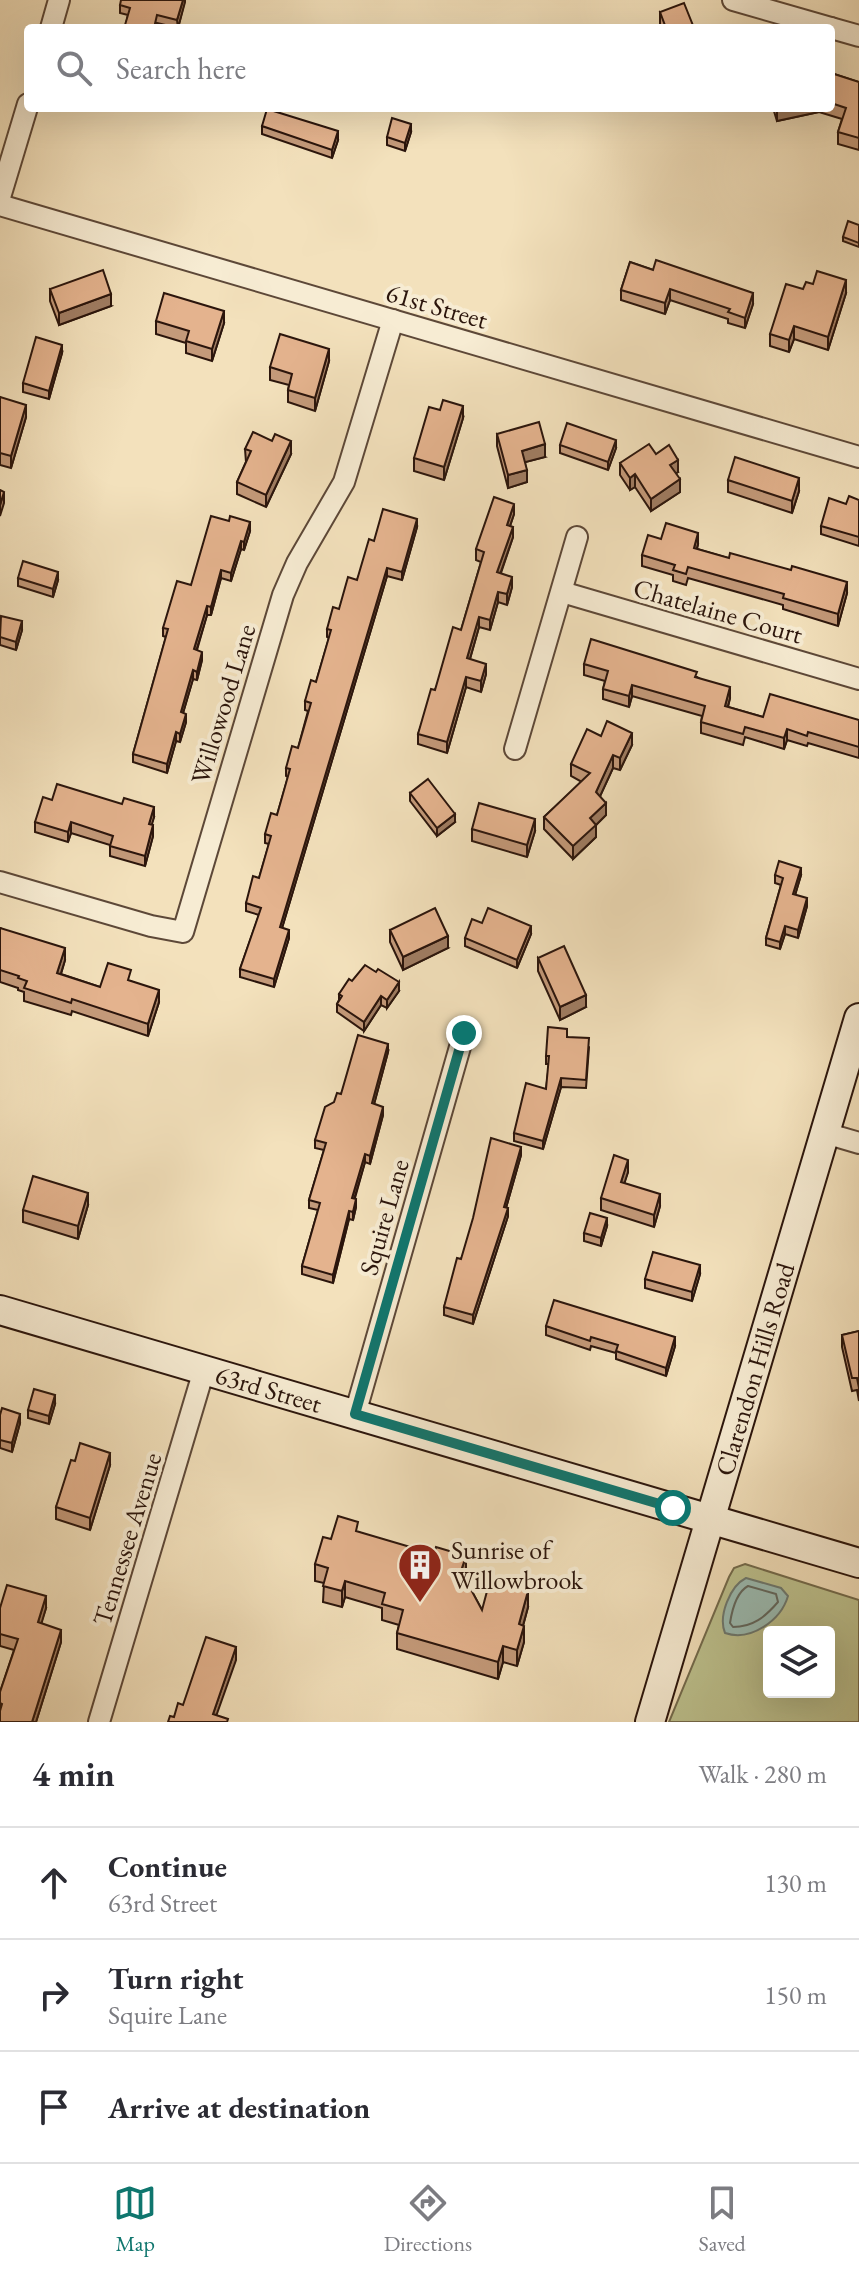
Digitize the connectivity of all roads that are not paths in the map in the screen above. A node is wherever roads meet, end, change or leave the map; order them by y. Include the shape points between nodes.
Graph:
1 (59, 0) edge
2 (733, 0) edge
3 (52, 24) edge
4 (817, 24) edge
5 (835, 29) edge
6 (859, 36) edge
7 (26, 112) edge
8 (0, 197) edge
9 (0, 205) edge
10 (393, 320) junction
11 (859, 457) edge
12 (577, 537) dead end
13 (562, 592) junction
14 (859, 679) edge
15 (515, 749) dead end
16 (0, 882) edge
17 (859, 1018) edge
18 (464, 1033) dead end
19 (825, 1133) junction
20 (859, 1143) edge
21 (0, 1310) edge
22 (204, 1370) junction
23 (355, 1414) junction
24 (710, 1519) junction
25 (859, 1563) edge
26 (99, 1722) edge
27 (650, 1722) edge

1 - 3 street
2 - 4 street
5 - 6 street
7 - 8 street
9 - 10 street, 61st Street
10 - 11 street, 61st Street
10 - 16 street, Willowood Lane via 344,482 283,595 183,932
12 - 13 street
13 - 14 street, Chatelaine Court
13 - 15 street
17 - 19 main road, Clarendon Hills Road
18 - 23 street, Squire Lane
19 - 20 street
19 - 24 main road, Clarendon Hills Road
21 - 22 main road, 63rd Street
22 - 23 main road, 63rd Street
22 - 26 street, Tennessee Avenue
23 - 24 main road, 63rd Street
24 - 25 main road, 63rd Street
24 - 27 main road, Clarendon Hills Road

